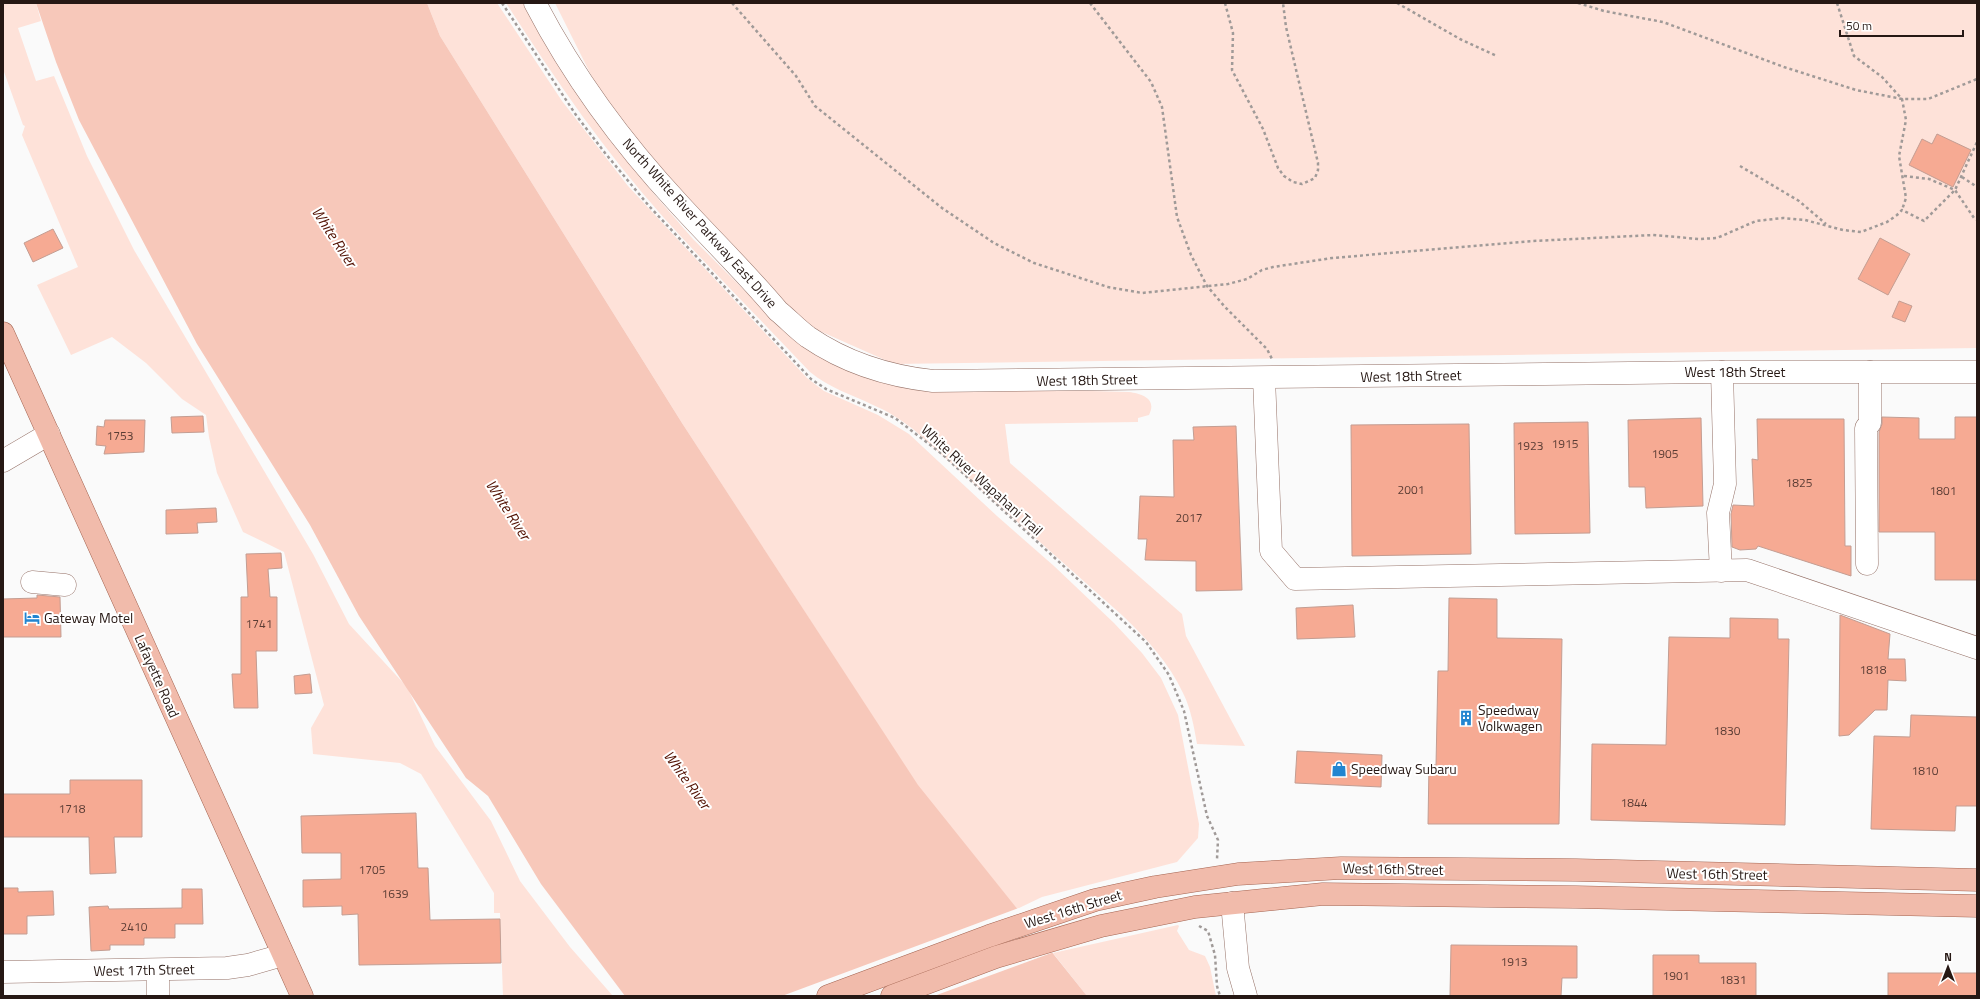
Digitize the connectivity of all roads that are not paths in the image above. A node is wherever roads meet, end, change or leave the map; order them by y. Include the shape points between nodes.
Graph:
1 (535, 3) edge
2 (3, 333) edge
3 (849, 360) joint
4 (1722, 372) junction
5 (1870, 372) junction
6 (1977, 372) edge
7 (1272, 378) junction
8 (49, 434) junction
9 (3, 462) edge
10 (1867, 564) dead end
11 (1721, 571) junction
12 (32, 582) dead end
13 (65, 585) dead end
14 (1977, 648) edge
15 (1977, 880) edge
16 (1232, 902) junction
17 (1977, 906) edge
18 (283, 955) junction
19 (158, 970) junction
20 (3, 972) edge
21 (158, 996) edge
22 (302, 996) edge
23 (828, 996) edge
24 (892, 996) edge
25 (1246, 996) edge

1 - 3 street, North White River Parkway East Drive via 588,89 658,181 789,322 821,346
2 - 8 main road, Lafayette Road
3 - 7 street, West 18th Street via 885,373 933,381
4 - 5 street, West 18th Street
4 - 7 street, West 18th Street
4 - 11 street via 1725,484 1718,513
5 - 6 street, West 18th Street
5 - 10 street via 1870,423 1866,428
7 - 11 street via 1271,551 1295,579
8 - 9 street
8 - 18 main road, Lafayette Road
11 - 14 street via 1747,570
12 - 13 street
15 - 23 main road, West 16th Street via 1576,870 1322,868 1238,874 1155,887 1095,900
16 - 17 main road, West 16th Street via 1323,894 1576,896
16 - 24 main road, West 16th Street via 1188,908 1101,926 996,957
16 - 25 street via 1238,968
18 - 19 street, West 17th Street via 238,967
18 - 22 main road, Lafayette Road
19 - 20 street, West 17th Street
19 - 21 street

